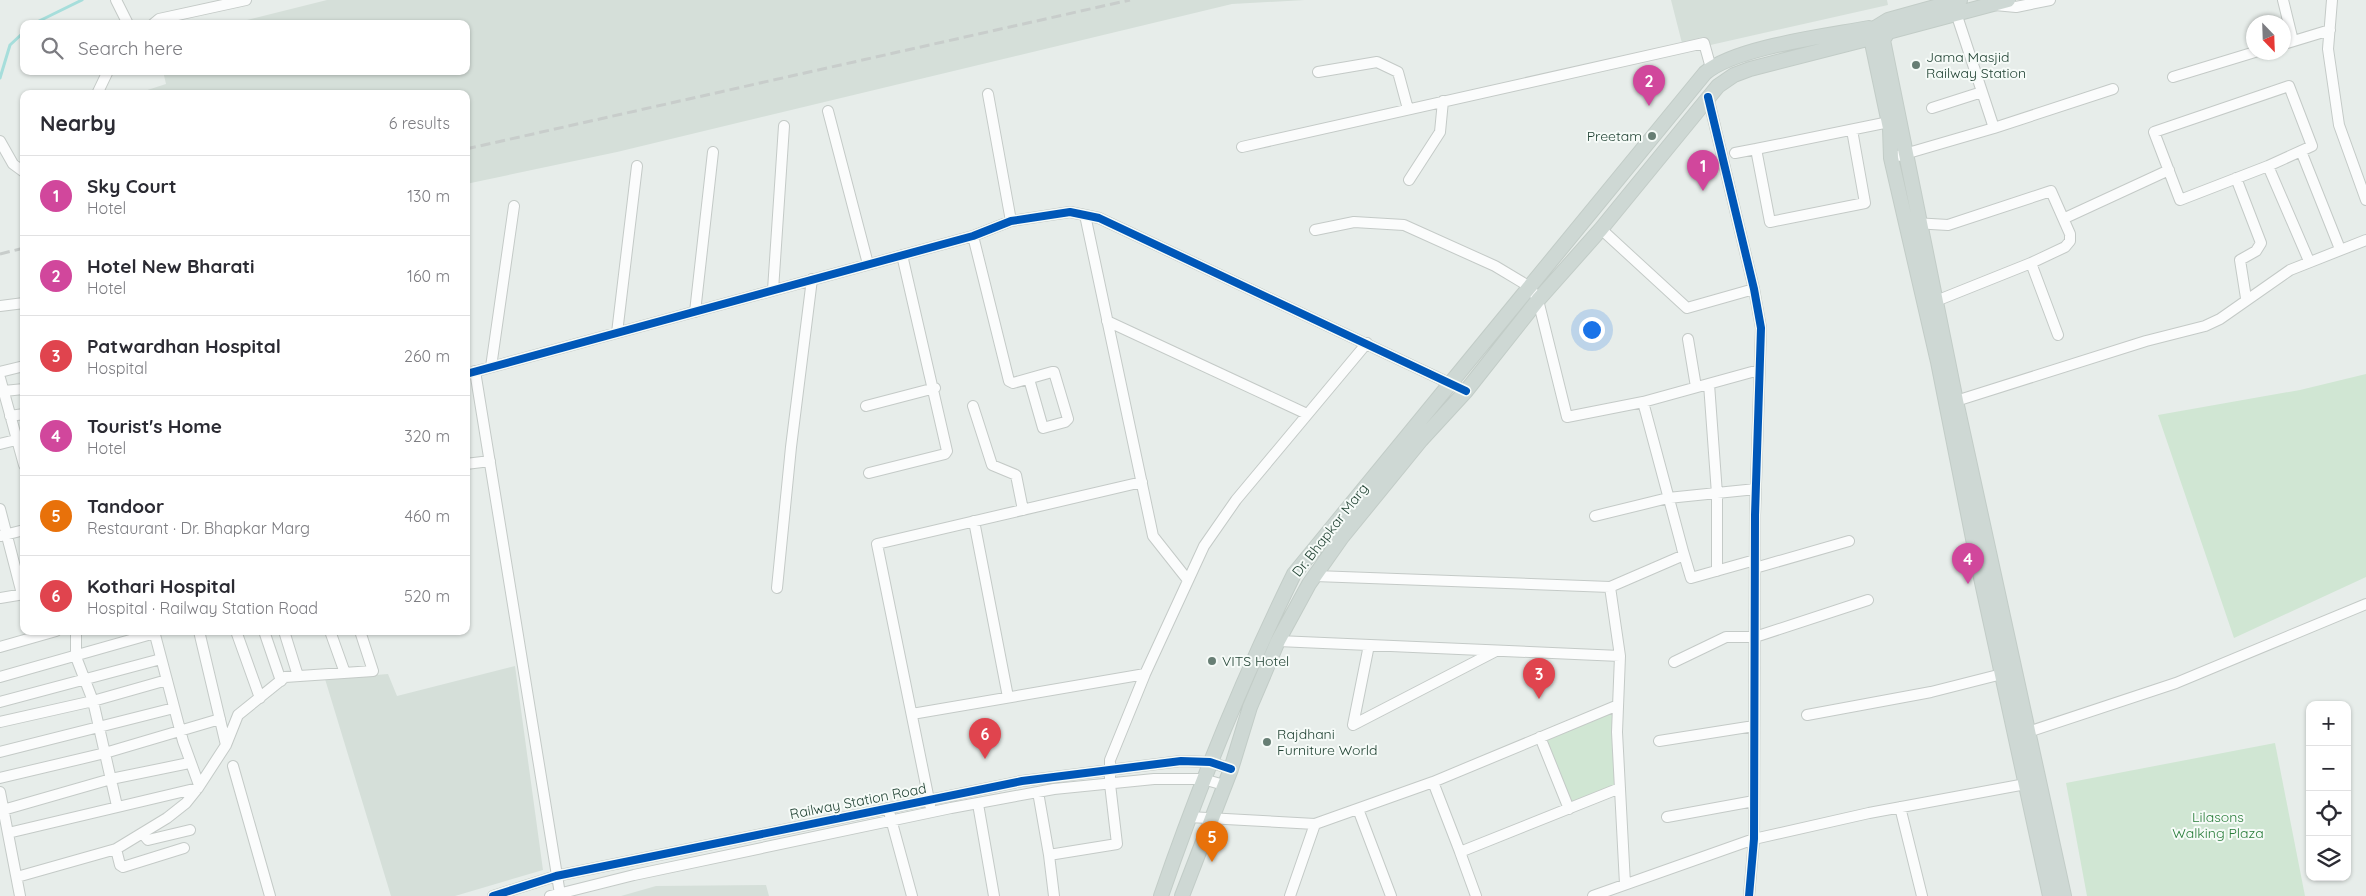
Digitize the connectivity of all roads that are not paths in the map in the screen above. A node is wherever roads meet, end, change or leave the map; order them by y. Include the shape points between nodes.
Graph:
1 (116, 0) edge
2 (246, 0) edge
3 (2008, 0) edge
4 (2050, 0) edge
5 (2283, 0) edge
6 (2332, 0) edge
7 (1992, 4) junction
8 (1958, 6) edge
9 (2285, 15) edge
10 (126, 20) edge
11 (158, 20) edge
12 (2330, 30) junction
13 (1879, 35) junction
14 (2291, 41) edge
15 (2246, 54) edge
16 (1712, 68) junction
17 (1318, 72) dead end
18 (106, 75) edge
19 (2173, 77) dead end
20 (99, 90) edge
21 (2113, 90) dead end
22 (1982, 92) junction
23 (988, 94) dead end
24 (1708, 97) junction
25 (1443, 101) junction
26 (1932, 108) dead end
27 (1408, 109) junction
28 (828, 111) dead end
29 (1889, 122) junction
30 (784, 126) dead end
31 (1994, 128) junction
32 (1852, 130) junction
33 (0, 141) edge
34 (1242, 147) dead end
35 (1756, 150) junction
36 (2301, 151) junction
37 (713, 152) dead end
38 (1735, 153) dead end
39 (1905, 155) junction
40 (1891, 158) junction
41 (637, 166) dead end
42 (2268, 166) junction
43 (20, 169) edge
44 (2169, 170) junction
45 (2236, 178) junction
46 (1409, 180) dead end
47 (2366, 200) edge
48 (514, 206) dead end
49 (1085, 215) junction
50 (2064, 218) junction
51 (1011, 221) junction
52 (1906, 221) junction
53 (1920, 224) junction
54 (1601, 229) junction
55 (1314, 230) dead end
56 (973, 236) junction
57 (2366, 240) edge
58 (2340, 249) junction
59 (902, 255) junction
60 (2309, 261) junction
61 (2032, 263) junction
62 (868, 264) junction
63 (812, 280) junction
64 (1530, 287) junction
65 (1754, 289) junction
66 (773, 290) junction
67 (2246, 298) junction
68 (1538, 300) junction
69 (1930, 303) junction
70 (20, 304) edge
71 (0, 306) edge
72 (695, 312) junction
73 (1107, 321) junction
74 (617, 333) junction
75 (2058, 335) dead end
76 (1688, 339) dead end
77 (1367, 343) junction
78 (20, 367) edge
79 (491, 367) junction
80 (1759, 370) junction
81 (0, 372) edge
82 (471, 372) edge
83 (0, 378) edge
84 (1029, 379) junction
85 (1450, 382) junction
86 (1709, 384) junction
87 (1696, 387) junction
88 (935, 388) junction
89 (20, 389) edge
90 (4, 391) junction
91 (1466, 391) junction
92 (1956, 401) junction
93 (1643, 402) junction
94 (866, 406) dead end
95 (973, 406) dead end
96 (1307, 414) junction
97 (20, 415) edge
98 (10, 416) junction
99 (20, 439) edge
100 (0, 444) edge
101 (490, 461) junction
102 (470, 464) edge
103 (869, 473) dead end
104 (1142, 482) junction
105 (1756, 489) junction
106 (1717, 494) junction
107 (1668, 498) junction
108 (1972, 504) junction
109 (0, 509) edge
110 (1023, 510) junction
111 (1595, 516) dead end
112 (974, 521) junction
113 (20, 531) edge
114 (3, 536) edge
115 (1849, 541) dead end
116 (1682, 548) junction
117 (1755, 564) junction
118 (1717, 571) junction
119 (1315, 576) junction
120 (1187, 579) junction
121 (20, 585) edge
122 (1610, 586) junction
123 (777, 588) dead end
124 (20, 595) edge
125 (0, 598) edge
126 (1868, 600) dead end
127 (2366, 604) edge
128 (43, 635) edge
129 (76, 635) edge
130 (146, 635) edge
131 (156, 635) edge
132 (200, 635) edge
133 (237, 635) edge
134 (265, 635) edge
135 (285, 635) edge
136 (331, 635) edge
137 (361, 635) edge
138 (1755, 637) junction
139 (1278, 641) junction
140 (1369, 645) junction
141 (0, 648) edge
142 (2003, 648) junction
143 (1497, 651) junction
144 (1620, 656) junction
145 (76, 657) junction
146 (161, 658) junction
147 (1674, 662) dead end
148 (344, 673) junction
149 (1145, 674) junction
150 (2002, 674) junction
151 (298, 676) junction
152 (0, 677) edge
153 (167, 680) junction
154 (84, 681) junction
155 (281, 681) junction
156 (1008, 697) junction
157 (260, 698) junction
158 (93, 701) junction
159 (0, 702) edge
160 (1618, 705) junction
161 (174, 708) junction
162 (912, 714) junction
163 (1807, 715) dead end
164 (220, 719) junction
165 (0, 722) edge
166 (1754, 726) junction
167 (99, 727) junction
168 (181, 732) junction
169 (2028, 732) junction
170 (1540, 737) junction
171 (1659, 740) dead end
172 (226, 745) junction
173 (0, 752) edge
174 (105, 754) junction
175 (1210, 762) junction
176 (189, 763) junction
177 (233, 766) dead end
178 (1231, 769) junction
179 (1109, 770) junction
180 (0, 778) edge
181 (111, 779) junction
182 (1203, 779) junction
183 (1433, 782) junction
184 (2033, 783) junction
185 (1110, 784) junction
186 (1224, 785) junction
187 (199, 787) junction
188 (1620, 788) junction
189 (0, 792) edge
190 (1038, 792) junction
191 (929, 800) junction
192 (1754, 801) junction
193 (978, 804) junction
194 (117, 806) junction
195 (1900, 807) junction
196 (888, 808) junction
197 (1358, 809) junction
198 (1569, 809) junction
199 (4, 810) junction
200 (931, 813) junction
201 (1188, 817) junction
202 (1667, 817) dead end
203 (1211, 820) junction
204 (893, 822) junction
205 (1315, 824) junction
206 (190, 830) dead end
207 (8, 833) junction
208 (143, 834) junction
209 (1754, 839) junction
210 (184, 848) dead end
211 (116, 849) junction
212 (1049, 855) junction
213 (1464, 863) junction
214 (556, 876) junction
215 (17, 877) junction
216 (1625, 884) junction
217 (555, 895) edge
218 (20, 896) edge
219 (270, 896) edge
220 (494, 896) edge
221 (912, 896) edge
222 (994, 896) edge
223 (1054, 896) edge
224 (1161, 896) edge
225 (1182, 896) edge
226 (1290, 896) edge
227 (1391, 896) edge
228 (1476, 896) edge
229 (1592, 896) edge
230 (1749, 896) edge
231 (1922, 896) edge
232 (2050, 896) edge
233 (2064, 896) edge

1 - 10 street
2 - 11 street
3 - 7 main road
4 - 7 street via 2016,7
5 - 9 street
6 - 12 street
7 - 8 main road
8 - 13 main road
8 - 22 street
12 - 14 street
12 - 47 street via 2328,49 2338,125
13 - 16 main road via 1746,53
13 - 24 main road, Dr. Bhapkar Marg via 1750,69 1726,80
13 - 29 main road
13 - 39 main road
15 - 19 street
16 - 25 street via 1704,43
16 - 64 main road, Dr. Bhapkar Marg
17 - 27 street via 1377,62 1398,72
18 - 20 street
21 - 31 street
22 - 26 street
22 - 31 street
23 - 51 street
24 - 54 main road, Dr. Bhapkar Marg
24 - 65 street
25 - 27 street
25 - 46 street via 1440,132
27 - 34 street
28 - 62 street
29 - 32 street
29 - 40 main road
30 - 66 street
31 - 39 street
32 - 35 street
32 - 35 street via 1865,203 1770,222
33 - 43 street via 13,164
35 - 38 street
36 - 42 street
36 - 44 street via 2312,146 2289,86 2154,132
36 - 58 street
37 - 72 street
39 - 40 street
39 - 53 main road
40 - 52 main road
41 - 74 street
42 - 45 street
42 - 60 street
44 - 45 street via 2180,200
44 - 50 street
45 - 67 street via 2261,243 2256,251 2240,260
48 - 79 street
49 - 51 street via 1070,212
49 - 73 street
49 - 77 street via 1098,218
50 - 53 street via 2050,191 1948,225
50 - 61 street via 2070,241 2065,247
51 - 56 street
52 - 53 street
52 - 69 main road
53 - 69 main road
54 - 65 street via 1687,308
54 - 68 main road, Dr. Bhapkar Marg
55 - 64 street via 1354,222 1404,225 1455,247
56 - 59 street
56 - 84 street via 1009,381
57 - 58 street
58 - 60 street
59 - 62 street
59 - 88 street
60 - 67 street
61 - 69 street
61 - 75 street
62 - 63 street
63 - 66 street
63 - 123 street
64 - 68 street
64 - 85 main road, Dr. Bhapkar Marg
65 - 80 street via 1760,328
66 - 72 street
67 - 92 street via 2220,319 2205,326 2146,341
68 - 91 main road, Dr. Bhapkar Marg
68 - 93 street via 1567,417
69 - 92 main road
69 - 108 main road
70 - 71 street
72 - 74 street
73 - 96 street
73 - 104 street
74 - 79 street
76 - 87 street
77 - 85 street
77 - 96 street
78 - 81 street
79 - 82 street
80 - 86 street
80 - 105 street
82 - 101 street
83 - 90 street
84 - 84 street via 1054,372 1068,419 1066,422 1043,428
85 - 91 street
85 - 175 main road, Dr. Bhapkar Marg via 1294,574
86 - 87 street
86 - 106 street
87 - 93 street
88 - 94 street
88 - 103 street via 948,451
89 - 90 street
90 - 98 street
91 - 119 main road, Dr. Bhapkar Marg via 1342,537
92 - 108 main road
93 - 107 street
95 - 110 street via 992,465 1016,475
96 - 120 street via 1236,500 1204,546
97 - 98 street
98 - 99 street
99 - 100 street
101 - 102 street
101 - 214 street
104 - 110 street
104 - 120 street via 1153,536
105 - 106 street
105 - 117 street
106 - 107 street
106 - 118 street
107 - 111 street
107 - 116 street
108 - 142 main road
109 - 114 street
110 - 112 street
112 - 156 street
112 - 162 street via 876,544
113 - 114 street
114 - 121 street
115 - 117 street
116 - 118 street via 1691,578
116 - 122 street via 1684,555
117 - 118 street
117 - 138 street
119 - 122 street
119 - 139 main road, Dr. Bhapkar Marg
120 - 149 street
122 - 144 street
124 - 125 street
126 - 138 street
127 - 169 street via 2176,683
128 - 141 street
129 - 145 street
130 - 145 street
131 - 146 street
132 - 164 street
133 - 157 street
134 - 155 street
135 - 151 street
136 - 148 street
137 - 148 street via 373,671
138 - 147 street via 1726,637
138 - 166 street
139 - 140 street
139 - 178 main road, Dr. Bhapkar Marg via 1250,707
140 - 143 street
140 - 143 street via 1353,725
142 - 150 main road
142 - 169 main road
143 - 144 street
144 - 160 street
145 - 152 street
145 - 154 street
146 - 153 street
146 - 154 street
148 - 151 street
149 - 156 street
149 - 179 street via 1110,760
150 - 163 street via 1931,692
150 - 184 main road
151 - 155 street via 285,677
153 - 158 street
153 - 161 street
154 - 158 street
154 - 159 street
155 - 157 street
156 - 162 street
157 - 172 street via 238,715
158 - 165 street
158 - 167 street
160 - 170 street
160 - 188 street
161 - 167 street
161 - 168 street
162 - 191 street
164 - 168 street
164 - 172 street
166 - 171 street
166 - 192 street
167 - 173 street
167 - 174 street
168 - 174 street
168 - 176 street
169 - 184 main road
170 - 183 street
170 - 198 street
172 - 187 street
174 - 180 street
174 - 181 street
175 - 178 street, Railway Station Road
175 - 179 street, Railway Station Road via 1181,761
175 - 182 main road, Dr. Bhapkar Marg
176 - 181 street
176 - 187 street
177 - 219 street
178 - 186 main road, Dr. Bhapkar Marg
179 - 185 street
179 - 191 street, Railway Station Road via 1022,781
181 - 194 street
181 - 199 street
182 - 185 street, Railway Station Road via 1154,779
182 - 186 street, Railway Station Road
182 - 201 main road, Dr. Bhapkar Marg
183 - 197 street
183 - 213 street
184 - 195 street
184 - 232 main road
184 - 233 main road
185 - 190 street, Railway Station Road
185 - 212 street via 1118,844
186 - 203 main road, Dr. Bhapkar Marg
187 - 194 street
187 - 208 street via 186,803
188 - 198 street
188 - 216 street
189 - 199 street
190 - 193 street, Railway Station Road
190 - 212 street
191 - 196 street, Railway Station Road
191 - 200 street
192 - 202 street
192 - 209 street
193 - 200 street, Railway Station Road
193 - 222 street
194 - 207 street
195 - 209 street
195 - 231 street
196 - 204 street
196 - 214 street, Railway Station Road
197 - 205 street
197 - 227 street
198 - 213 street via 1460,852
199 - 207 street
200 - 204 street, Railway Station Road
201 - 203 street
201 - 224 main road, Dr. Bhapkar Marg
203 - 205 street
203 - 225 main road, Dr. Bhapkar Marg
204 - 217 street, Railway Station Road via 634,875
204 - 221 street
205 - 226 street
206 - 208 street via 148,840
207 - 215 street
208 - 211 street
209 - 216 street
209 - 230 street
210 - 211 street via 123,867
211 - 215 street
212 - 223 street
213 - 228 street
214 - 217 street
214 - 220 street, Railway Station Road
215 - 218 street
216 - 229 street

